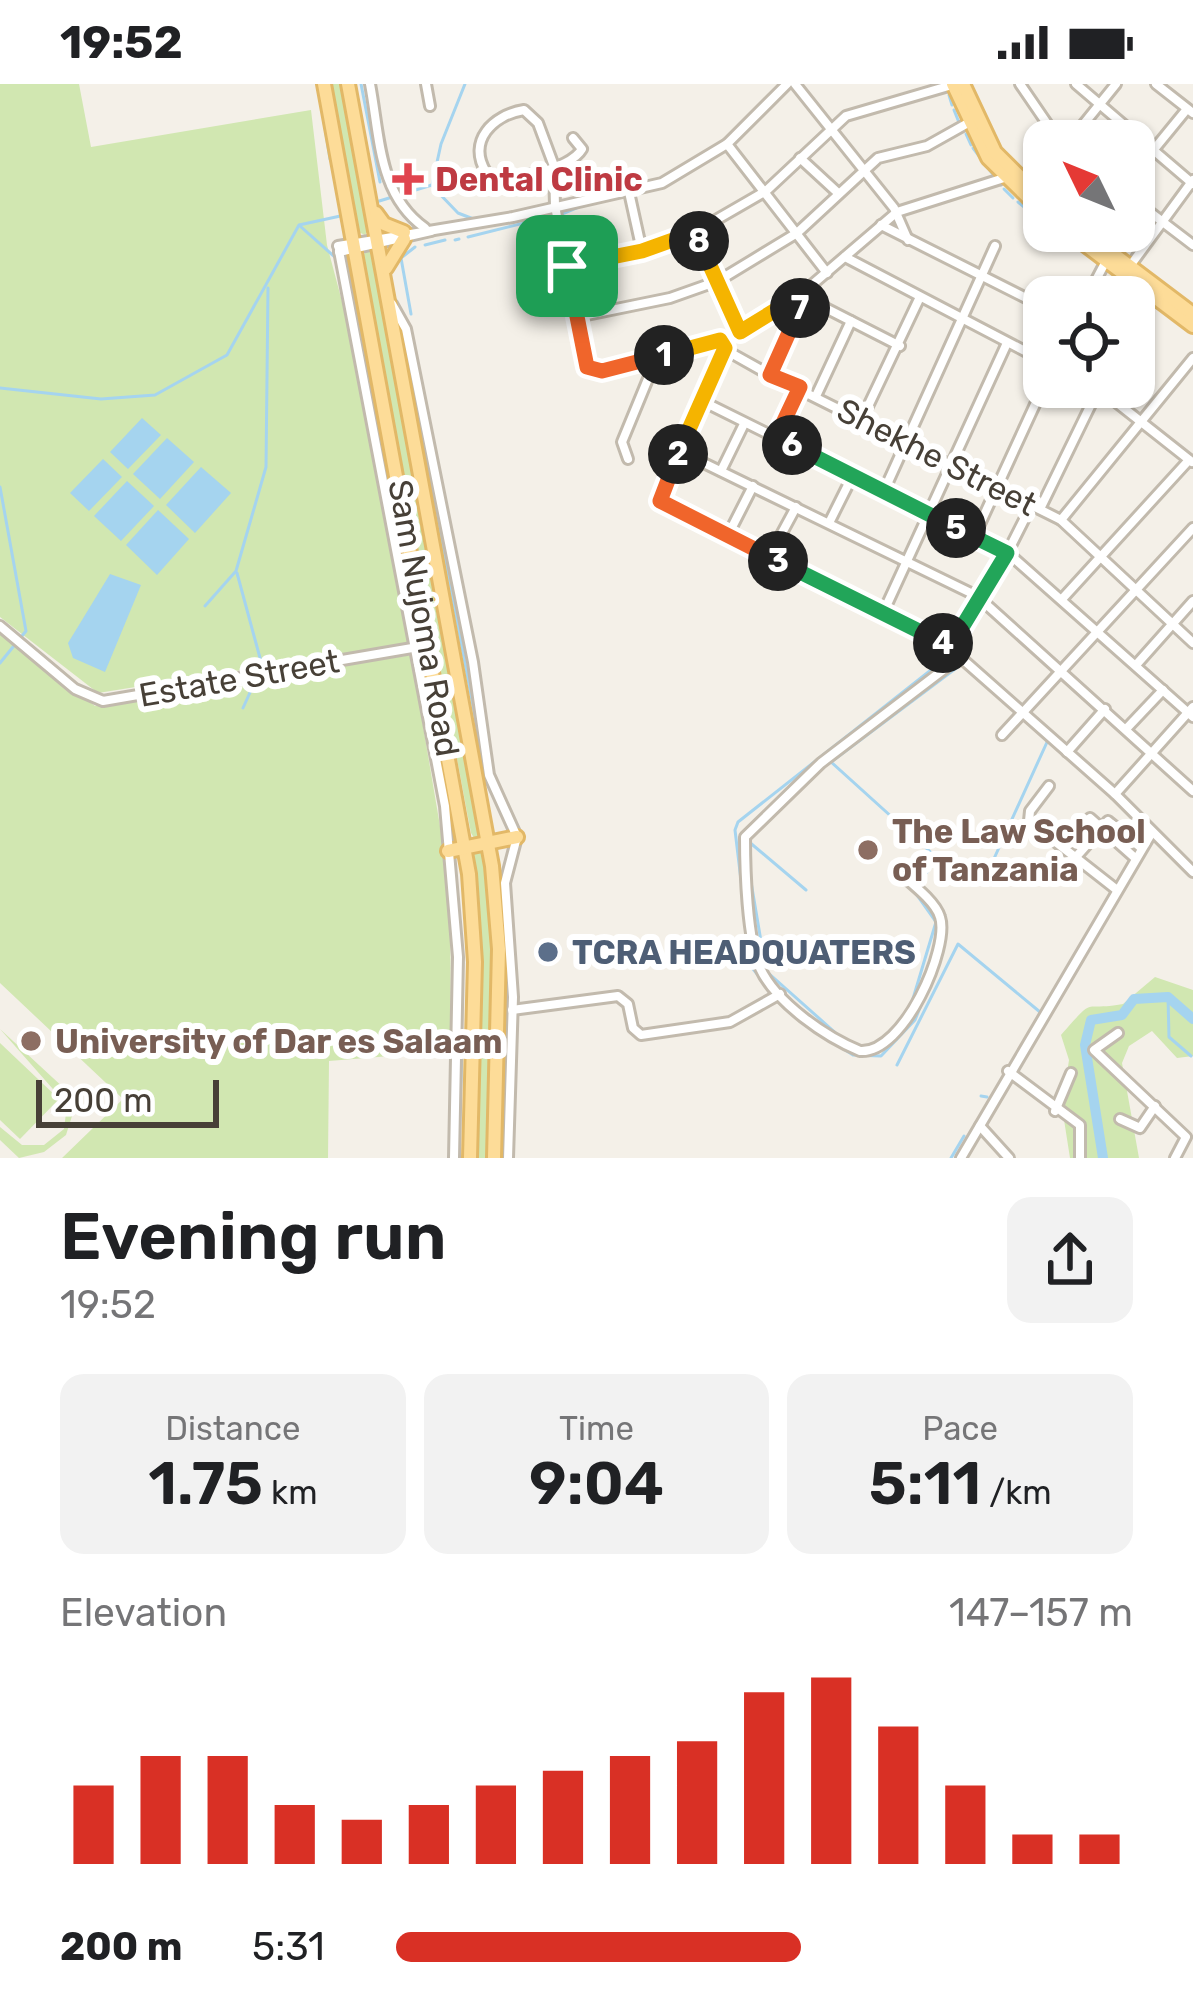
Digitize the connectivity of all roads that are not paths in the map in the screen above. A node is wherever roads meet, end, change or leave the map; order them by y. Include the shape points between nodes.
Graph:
1 (324, 84) edge
2 (348, 84) edge
3 (370, 84) edge
4 (426, 84) edge
5 (791, 84) edge
6 (956, 84) edge
7 (1020, 84) edge
8 (1076, 84) edge
9 (1117, 84) edge
10 (1156, 84) edge
11 (775, 88) edge
12 (430, 106) dead end
13 (1097, 106) junction
14 (1190, 111) edge
15 (1045, 120) edge
16 (1086, 120) edge
17 (1113, 120) edge
18 (968, 123) junction
19 (829, 129) junction
20 (573, 138) dead end
21 (727, 144) junction
22 (1155, 149) edge
23 (1155, 156) edge
24 (800, 158) junction
25 (554, 166) junction
26 (861, 170) junction
27 (1004, 178) junction
28 (1023, 180) edge
29 (1192, 182) edge
30 (766, 191) junction
31 (629, 192) junction
32 (838, 193) junction
33 (1023, 195) edge
34 (555, 206) junction
35 (372, 207) junction
36 (897, 212) junction
37 (1155, 216) edge
38 (1163, 222) junction
39 (881, 224) junction
40 (429, 229) junction
41 (695, 232) junction
42 (797, 233) junction
43 (404, 235) junction
44 (379, 240) junction
45 (908, 240) junction
46 (355, 245) junction
47 (1193, 245) edge
48 (995, 246) dead end
49 (642, 251) junction
50 (1096, 252) edge
51 (1107, 252) edge
52 (845, 257) junction
53 (1107, 260) junction
54 (567, 266) junction
55 (1130, 272) junction
56 (827, 273) junction
57 (385, 275) junction
58 (1098, 276) edge
59 (1128, 276) edge
60 (985, 278) junction
61 (718, 281) junction
62 (800, 295) junction
63 (1023, 297) edge
64 (919, 299) junction
65 (390, 303) junction
66 (1193, 314) edge
67 (577, 317) junction
68 (852, 321) junction
69 (964, 321) junction
70 (1193, 326) edge
71 (740, 332) junction
72 (1007, 343) junction
73 (723, 344) junction
74 (900, 346) junction
75 (1023, 351) edge
76 (657, 357) junction
77 (1193, 358) edge
78 (770, 375) junction
79 (800, 387) junction
80 (816, 396) junction
81 (702, 401) junction
82 (1034, 408) edge
83 (1087, 408) edge
84 (1127, 408) edge
85 (1141, 418) junction
86 (861, 421) junction
87 (744, 424) junction
88 (775, 440) junction
89 (905, 442) junction
90 (680, 452) junction
91 (628, 459) dead end
92 (1191, 461) edge
93 (952, 464) junction
94 (721, 471) junction
95 (851, 479) junction
96 (753, 486) junction
97 (998, 486) junction
98 (883, 493) junction
99 (1036, 506) junction
100 (796, 507) junction
101 (927, 514) junction
102 (1061, 520) junction
103 (829, 523) junction
104 (1193, 528) edge
105 (727, 537) junction
106 (974, 537) junction
107 (1007, 553) junction
108 (769, 557) junction
109 (1101, 557) junction
110 (906, 561) junction
111 (1137, 590) junction
112 (980, 598) junction
113 (1063, 598) junction
114 (1193, 601) edge
115 (883, 613) junction
116 (1172, 623) junction
117 (0, 626) edge
118 (1100, 633) junction
119 (1193, 643) edge
120 (423, 646) junction
121 (950, 647) junction
122 (960, 657) junction
123 (1136, 665) junction
124 (1062, 673) junction
125 (1163, 690) junction
126 (1105, 709) junction
127 (1192, 713) edge
128 (1024, 714) junction
129 (1126, 728) junction
130 (1002, 735) dead end
131 (1151, 751) junction
132 (1067, 752) junction
133 (1049, 786) dead end
134 (1193, 791) edge
135 (1115, 794) junction
136 (1090, 818) dead end
137 (1101, 829) junction
138 (1151, 834) junction
139 (518, 837) junction
140 (489, 842) junction
141 (1140, 847) junction
142 (465, 848) junction
143 (448, 851) junction
144 (1135, 857) junction
145 (1076, 858) junction
146 (895, 869) dead end
147 (1193, 872) edge
148 (1117, 890) junction
149 (780, 994) junction
150 (512, 1010) junction
151 (1118, 1033) dead end
152 (1008, 1071) junction
153 (1071, 1073) dead end
154 (1155, 1106) junction
155 (1055, 1111) junction
156 (1120, 1119) dead end
157 (980, 1126) junction
158 (454, 1158) edge
159 (470, 1158) edge
160 (494, 1158) edge
161 (508, 1158) edge
162 (961, 1158) edge
163 (1010, 1158) edge
164 (1080, 1158) edge
165 (1175, 1158) edge

1 - 46 main road, Sam Nujoma Road
2 - 35 main road, Sam Nujoma Road
3 - 40 street via 390,190
4 - 12 street
5 - 11 street
5 - 19 street
6 - 18 main road
6 - 19 street via 857,111
6 - 28 main road via 995,152
7 - 15 street
8 - 13 street
9 - 13 street
10 - 14 street
11 - 21 street
13 - 16 street
13 - 17 street
14 - 22 street
18 - 26 street
18 - 27 main road
19 - 24 street
19 - 26 street
20 - 25 street via 581,153
21 - 30 street
21 - 31 street via 674,178
23 - 29 street
24 - 30 street
24 - 32 street
25 - 25 street via 494,177 479,160 480,140 502,116 528,112
25 - 34 street
26 - 32 street
26 - 36 street
27 - 33 main road
27 - 36 street
29 - 38 street
30 - 41 street
30 - 42 street
31 - 34 street
31 - 49 street
32 - 42 street
34 - 40 street
34 - 54 street
35 - 43 main road
35 - 44 main road, Sam Nujoma Road
36 - 39 street
36 - 45 street
37 - 38 street
38 - 47 street
38 - 55 street
39 - 45 street
39 - 52 street
40 - 43 street
41 - 49 street
41 - 61 street
42 - 56 street
42 - 61 street
43 - 44 street
43 - 57 main road
44 - 46 street
44 - 57 main road, Sam Nujoma Road
45 - 60 street
46 - 120 main road, Sam Nujoma Road
46 - 120 street via 339,250
48 - 60 street
49 - 54 street
50 - 53 main road
51 - 55 main road
52 - 56 street
52 - 64 street
53 - 55 main road
53 - 58 street
54 - 67 street
55 - 59 street
55 - 66 main road
55 - 70 main road
56 - 62 street
57 - 65 main road, Sam Nujoma Road
60 - 63 street
60 - 69 street
61 - 67 street
61 - 71 street
62 - 68 street
62 - 71 street
62 - 78 street via 796,326
64 - 69 street
64 - 74 street
65 - 139 street via 406,328 489,775
65 - 140 main road, Sam Nujoma Road
67 - 76 street via 592,371
68 - 74 street
68 - 80 street
69 - 72 street
69 - 89 street
71 - 73 street
72 - 75 street
72 - 93 street
73 - 76 street
73 - 78 street, Shekhe Street
73 - 81 street
74 - 86 street
76 - 91 street via 622,442
77 - 85 street
78 - 79 street, Shekhe Street
79 - 80 street, Shekhe Street
79 - 88 street
80 - 86 street, Shekhe Street
81 - 87 street
81 - 90 street
82 - 97 street
83 - 99 street
84 - 85 street
85 - 92 street
85 - 102 street
86 - 89 street, Shekhe Street
87 - 88 street
87 - 94 street
88 - 95 street
89 - 93 street, Shekhe Street
89 - 98 street
90 - 94 street
90 - 105 street via 660,501
92 - 109 street
93 - 97 street, Shekhe Street
93 - 101 street
94 - 96 street
95 - 98 street
95 - 103 street
96 - 100 street
96 - 105 street
97 - 99 street, Shekhe Street
97 - 106 street
98 - 101 street
99 - 102 street, Shekhe Street
99 - 107 street
100 - 103 street
100 - 108 street
101 - 106 street
101 - 110 street
102 - 109 street, Shekhe Street
103 - 110 street
104 - 111 street
105 - 108 street
106 - 107 street
107 - 112 street
107 - 113 street
108 - 115 street
109 - 111 street, Shekhe Street
109 - 113 street
110 - 112 street
110 - 115 street
111 - 116 street, Shekhe Street
111 - 118 street
112 - 121 street
112 - 124 street
113 - 118 street
114 - 116 street
115 - 121 street
116 - 119 street, Shekhe Street
116 - 123 street
117 - 120 street, Estate Street via 75,689 103,701
118 - 123 street
118 - 124 street
120 - 142 main road, Sam Nujoma Road
120 - 143 street
121 - 122 street
122 - 128 street
122 - 149 street via 747,831 756,956
123 - 125 street
124 - 126 street
124 - 128 street
125 - 127 street
125 - 129 street
126 - 129 street
126 - 132 street
127 - 131 street
128 - 130 street
128 - 132 street
129 - 131 street
131 - 134 street
131 - 135 street
132 - 135 street
133 - 145 street via 1029,821
135 - 138 street
136 - 137 street
137 - 141 street via 1108,821
137 - 144 street
137 - 145 street
138 - 141 street
138 - 147 street
139 - 140 main road
139 - 150 street via 505,883
140 - 142 main road
140 - 160 main road, Sam Nujoma Road via 499,949
141 - 144 street
142 - 143 main road
142 - 159 main road, Sam Nujoma Road via 475,962
143 - 158 street via 458,957
144 - 148 street
145 - 148 street
146 - 149 street via 939,913 941,927 914,1012 887,1045 872,1052 846,1045
148 - 152 street
149 - 150 street via 730,1022 641,1035 618,996
150 - 161 street
151 - 154 street via 1094,1050
152 - 155 street
152 - 157 street
153 - 155 street
154 - 156 street via 1140,1127
154 - 165 street via 1187,1138
155 - 164 street via 1080,1125
157 - 162 street
157 - 163 street

